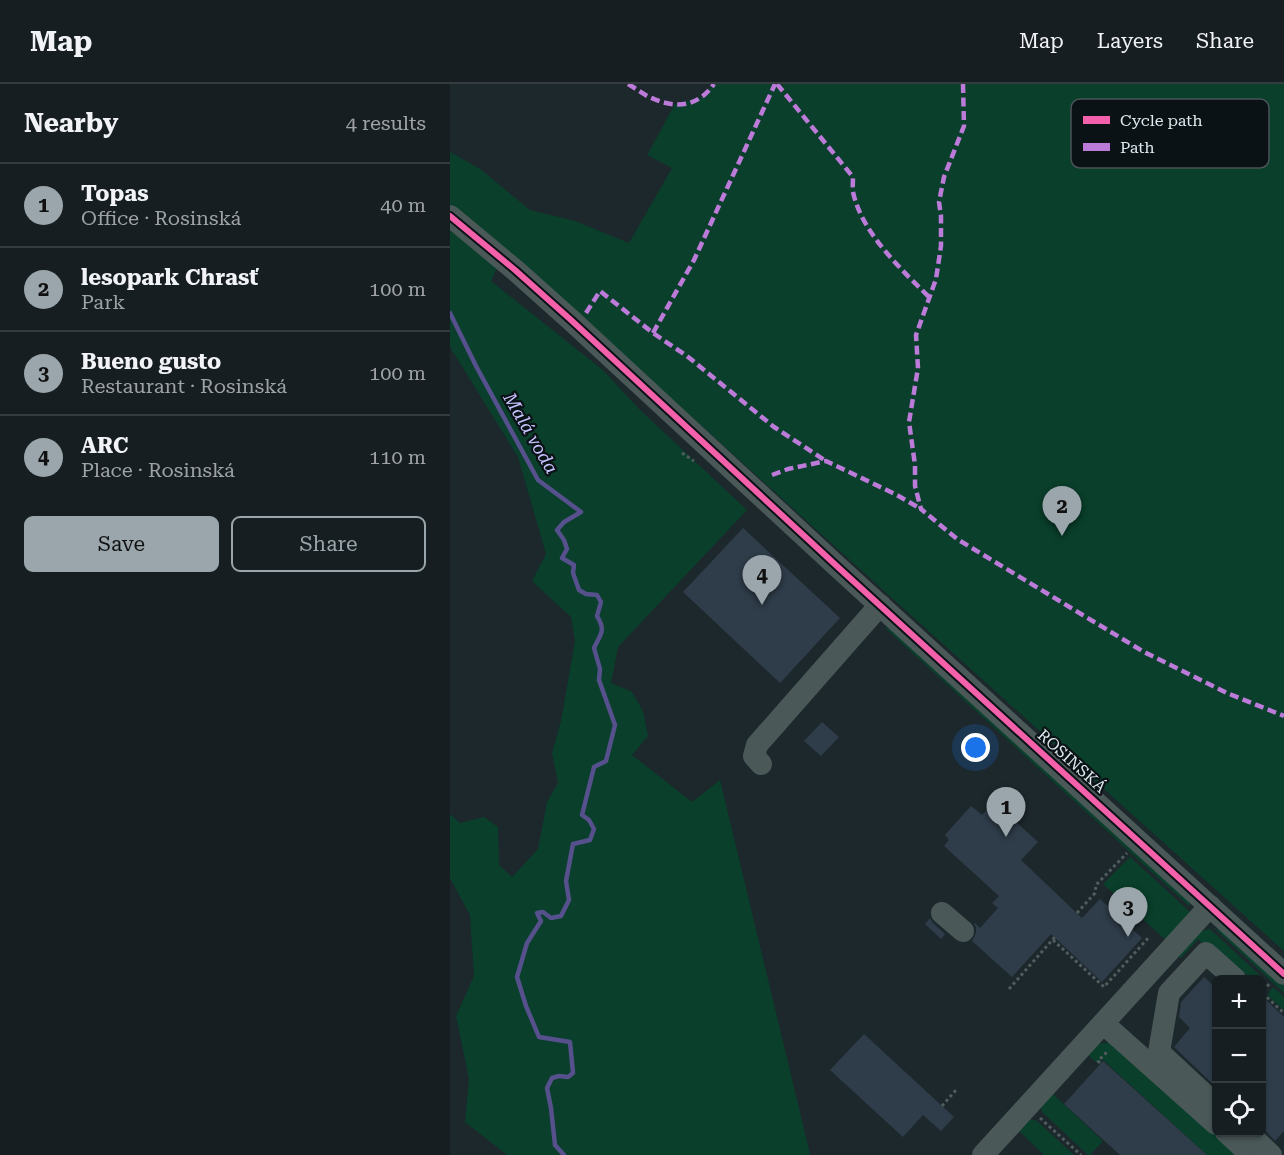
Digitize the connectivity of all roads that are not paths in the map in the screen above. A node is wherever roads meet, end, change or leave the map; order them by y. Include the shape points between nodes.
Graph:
1 (450, 216) edge
2 (880, 605) junction
3 (761, 764) dead end
4 (1210, 906) junction
5 (942, 913) dead end
6 (963, 932) dead end
7 (1166, 956) junction
8 (1187, 974) junction
9 (1231, 975) edge
10 (1276, 980) edge
11 (1104, 1024) junction
12 (1212, 1101) edge
13 (1212, 1120) edge
14 (1231, 1137) edge
15 (1253, 1137) edge
16 (1284, 1145) edge
17 (983, 1155) edge
18 (1251, 1155) edge
19 (1273, 1155) edge

1 - 2 street, ROSINSKÁ via 571,320
2 - 3 street via 757,745 754,756
2 - 4 street, ROSINSKÁ
4 - 7 street
4 - 10 street, ROSINSKÁ
5 - 6 street
7 - 8 street
7 - 11 street
8 - 9 street via 1206,953
8 - 12 street via 1169,993 1159,1052
11 - 13 street
11 - 17 street
14 - 18 street
15 - 19 street
16 - 19 street

